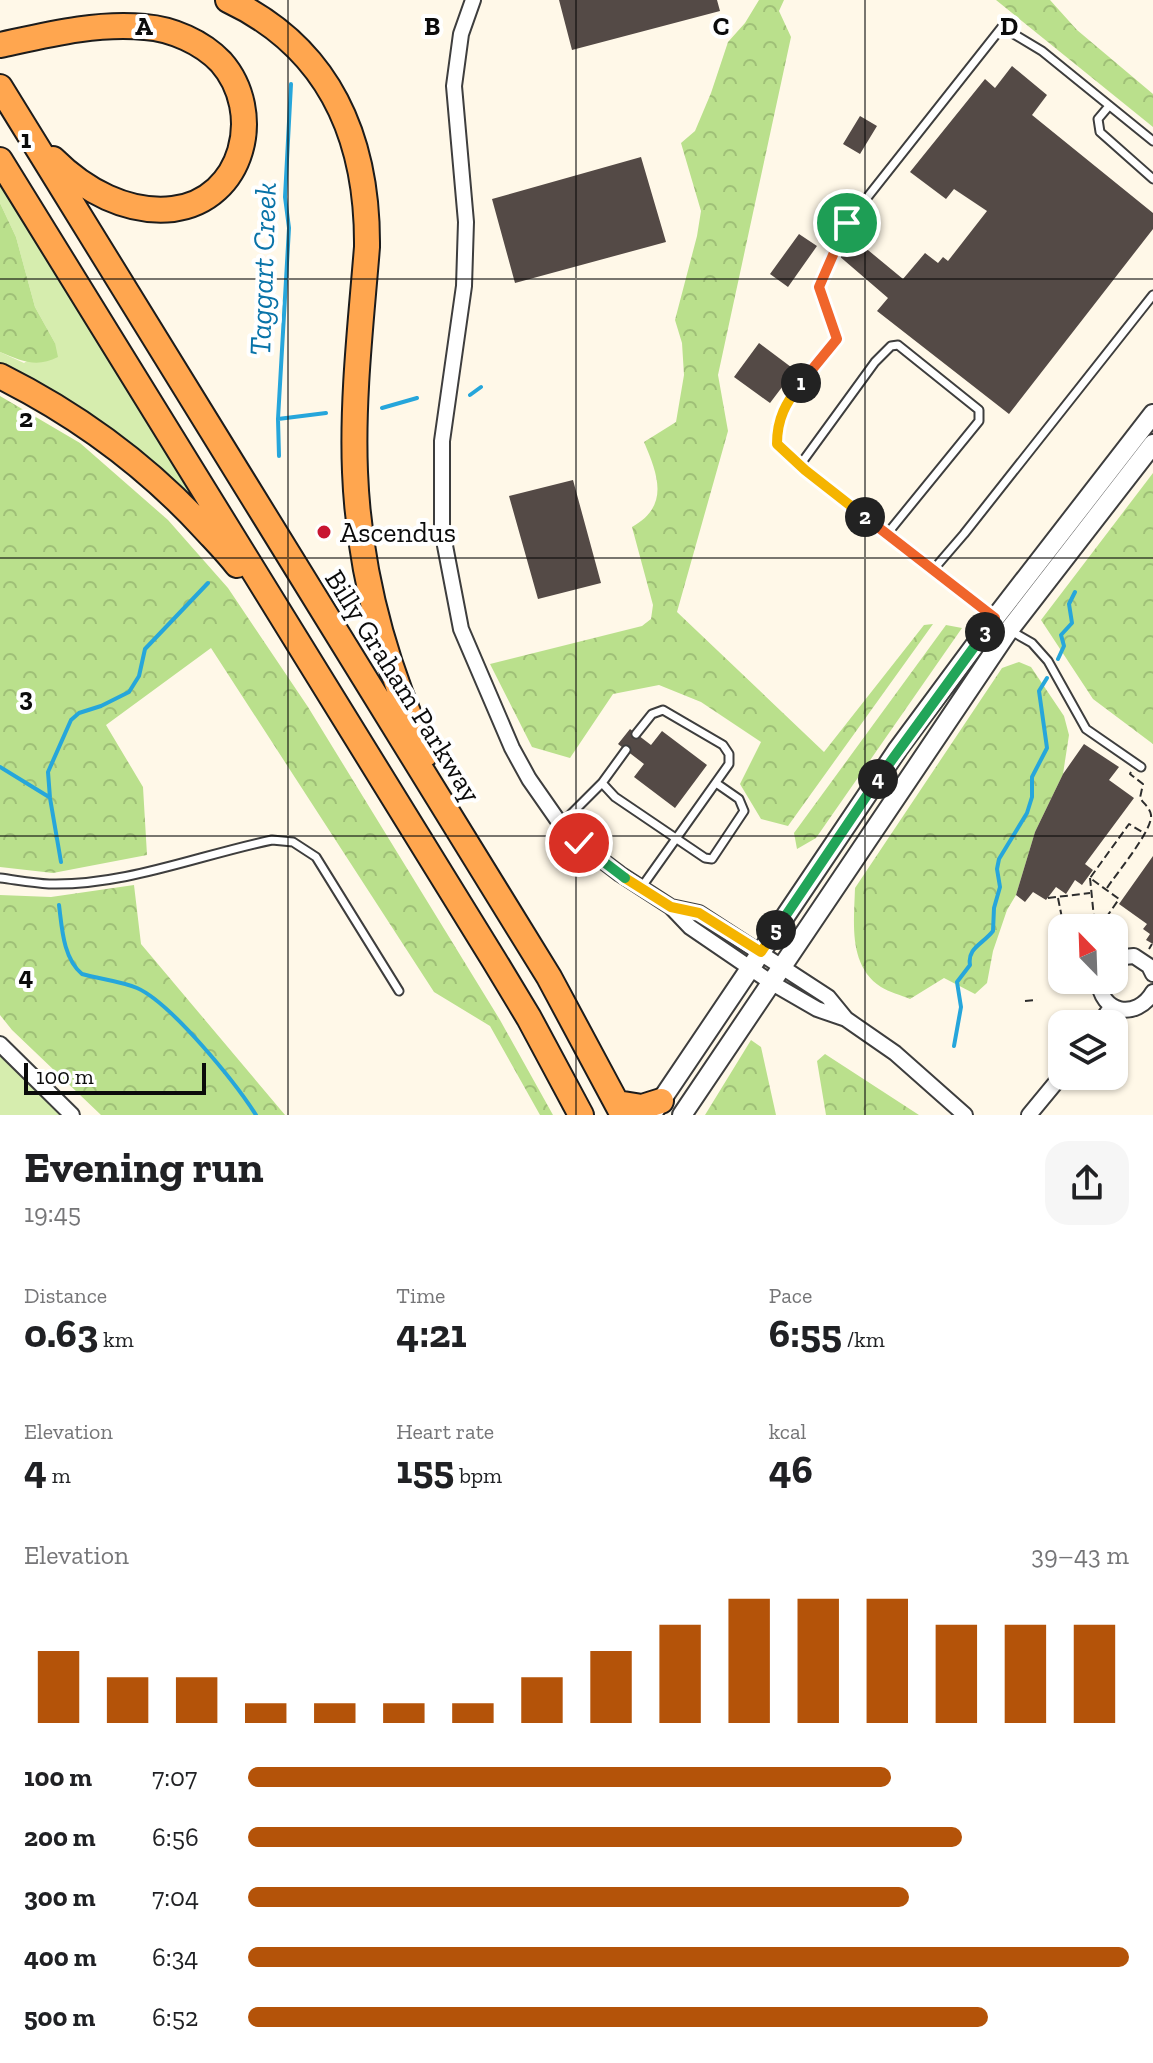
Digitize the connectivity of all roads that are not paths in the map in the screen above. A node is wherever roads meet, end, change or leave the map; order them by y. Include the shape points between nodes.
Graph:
1 (228, 0) edge
2 (473, 0) edge
3 (9, 43) edge
4 (0, 87) edge
5 (1109, 106) junction
6 (31, 138) junction
7 (1153, 141) edge
8 (0, 160) edge
9 (1153, 179) edge
10 (1153, 295) edge
11 (0, 376) edge
12 (1153, 414) edge
13 (1153, 444) edge
14 (800, 465) junction
15 (887, 534) junction
16 (933, 570) junction
17 (1002, 624) junction
18 (324, 686) junction
19 (636, 734) dead end
20 (626, 750) dead end
21 (1141, 767) dead end
22 (602, 783) junction
23 (716, 783) junction
24 (561, 824) junction
25 (676, 838) junction
26 (477, 861) junction
27 (0, 878) edge
28 (641, 888) junction
29 (671, 907) junction
30 (761, 952) junction
31 (1128, 957) edge
32 (783, 966) junction
33 (750, 968) junction
34 (1153, 974) edge
35 (772, 983) junction
36 (399, 991) dead end
37 (1101, 994) edge
38 (1152, 998) edge
39 (1112, 1006) junction
40 (1109, 1010) edge
41 (846, 1019) junction
42 (0, 1044) edge
43 (1050, 1090) edge
44 (657, 1108) edge
45 (620, 1109) edge
46 (72, 1115) edge
47 (581, 1115) edge
48 (682, 1115) edge
49 (965, 1115) edge
50 (1029, 1115) edge

1 - 26 highway via 300,51 335,96 354,140 367,219 355,422 364,563 406,711
2 - 24 street via 461,34 454,86 466,222 464,286 442,441 442,530 461,629 512,748
3 - 6 highway via 83,29 166,30 216,57 234,81 244,108 243,143 228,175 203,198 174,209 115,202 73,179
4 - 6 highway, Billy Graham Parkway
5 - 7 lane
5 - 9 lane via 1098,119 1100,132
5 - 14 lane via 1042,51 1002,27 979,53 847,223 819,287 837,339 787,401 777,425 777,444
6 - 26 highway, Billy Graham Parkway
8 - 18 highway
10 - 16 lane
11 - 18 highway via 94,430 168,491 234,560
12 - 17 street
13 - 17 street
14 - 15 lane
14 - 15 lane via 891,346 898,345 963,395 979,410 979,421
15 - 16 lane
16 - 17 lane
17 - 21 lane via 1048,661 1086,729
17 - 30 street via 898,749
17 - 32 street
18 - 47 highway via 529,1018
19 - 23 lane via 652,714 663,710 723,745 729,764
20 - 22 lane
22 - 24 lane
22 - 25 lane
23 - 25 lane
23 - 25 lane via 739,799 744,811 712,859
24 - 28 street
25 - 28 lane
26 - 45 highway, Billy Graham Parkway via 549,977
27 - 36 lane via 50,884 107,878 272,840 293,842 316,857
28 - 29 street
29 - 30 street via 699,913
29 - 33 street via 690,927
30 - 32 street
30 - 33 street
31 - 34 street via 1149,966
32 - 35 street
32 - 41 street via 828,997
33 - 35 street
33 - 44 street
35 - 41 street
35 - 48 street
37 - 39 street
38 - 39 street via 1134,1010
39 - 40 street
41 - 49 street via 895,1053
42 - 46 street
43 - 50 street
44 - 45 highway

